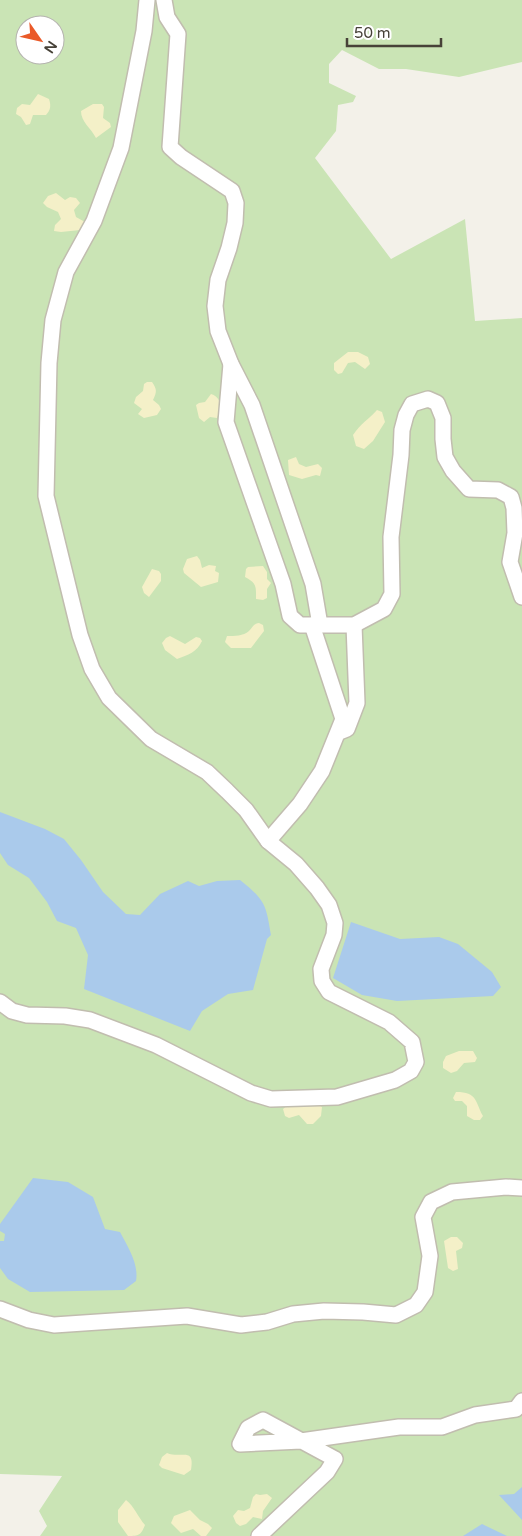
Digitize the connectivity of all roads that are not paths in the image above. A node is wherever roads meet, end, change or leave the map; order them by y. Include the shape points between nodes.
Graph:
1 (147, 0) edge
2 (164, 0) edge
3 (231, 364) junction
4 (522, 597) edge
5 (316, 625) junction
6 (354, 625) junction
7 (338, 732) junction
8 (268, 841) junction
9 (0, 1002) edge
10 (522, 1188) edge
11 (0, 1309) edge
12 (522, 1401) edge
13 (259, 1536) edge

1 - 8 lane via 144,31 120,148 94,221 66,272 53,320 46,496 80,635 92,669 109,698 151,739 213,778 246,810
2 - 3 lane via 167,17 178,34 170,147 232,191 236,203 235,223 218,280 215,306 218,331
3 - 5 lane via 252,404 313,584
3 - 5 lane via 226,422 283,584 290,616 300,625
4 - 6 lane via 510,562 514,533 511,497 498,490 469,490 445,457 443,418 437,403 428,399 412,404 402,430 391,537 392,594 384,609
5 - 6 lane
5 - 7 lane via 343,719
6 - 7 lane via 357,703 347,730
7 - 8 lane via 322,771 300,804
8 - 9 lane via 296,864 329,905 335,923 334,935 321,969 322,981 329,992 389,1022 412,1042 416,1062 411,1071 395,1080 337,1097 270,1099 251,1093 156,1045 90,1020 27,1015 12,1011
10 - 11 lane via 452,1192 431,1202 423,1217 430,1256 425,1292 416,1305 396,1315 324,1311 241,1325 187,1316 54,1325
12 - 13 lane via 516,1409 475,1415 442,1427 400,1427 301,1440 335,1459 326,1472

